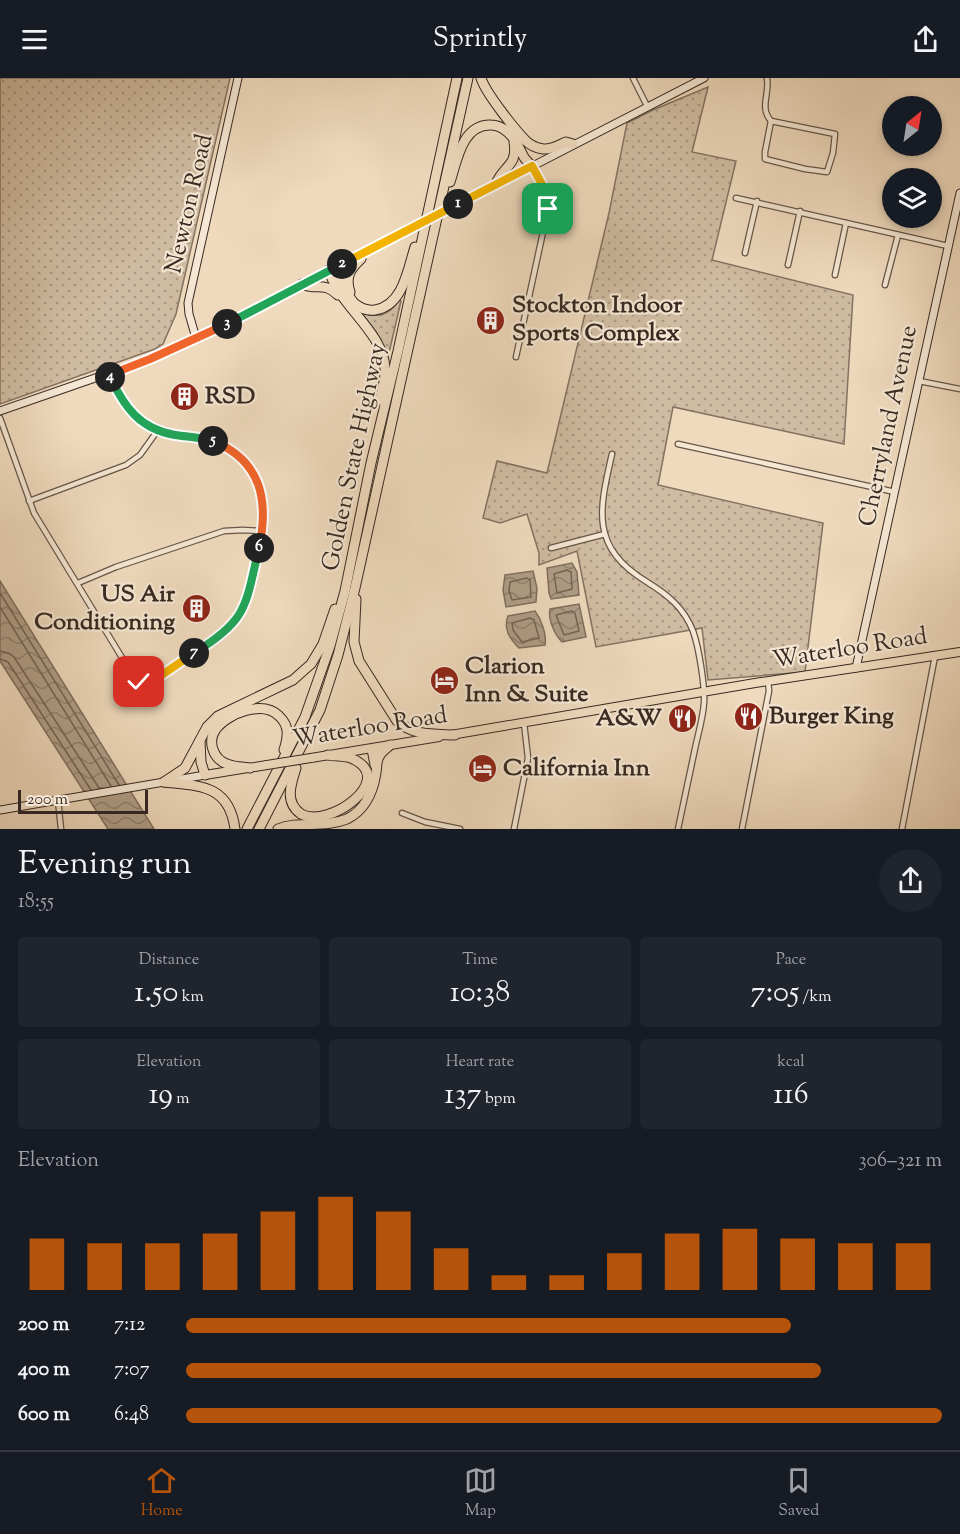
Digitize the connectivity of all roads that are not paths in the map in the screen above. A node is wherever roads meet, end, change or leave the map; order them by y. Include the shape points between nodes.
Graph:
1 (238, 78) edge
2 (457, 78) edge
3 (468, 78) edge
4 (481, 78) edge
5 (633, 78) edge
6 (704, 78) edge
7 (767, 78) edge
8 (647, 106) junction
9 (771, 121) junction
10 (516, 135) junction
11 (573, 144) junction
12 (532, 166) junction
13 (496, 184) junction
14 (960, 193) edge
15 (736, 198) dead end
16 (757, 201) junction
17 (441, 202) junction
18 (800, 211) junction
19 (426, 221) junction
20 (846, 223) junction
21 (898, 235) junction
22 (948, 246) junction
23 (745, 253) dead end
24 (360, 255) junction
25 (788, 265) dead end
26 (329, 270) junction
27 (835, 275) dead end
28 (302, 285) junction
29 (885, 285) dead end
30 (348, 299) junction
31 (196, 338) junction
32 (516, 357) dead end
33 (109, 375) junction
34 (919, 381) junction
35 (960, 389) edge
36 (0, 411) edge
37 (0, 418) edge
38 (381, 423) junction
39 (158, 430) junction
40 (678, 444) dead end
41 (612, 454) dead end
42 (895, 492) junction
43 (29, 501) junction
44 (262, 531) junction
45 (605, 534) junction
46 (551, 548) dead end
47 (78, 583) junction
48 (355, 588) junction
49 (345, 591) junction
50 (960, 652) edge
51 (935, 656) junction
52 (856, 668) junction
53 (768, 681) junction
54 (703, 693) junction
55 (524, 723) junction
56 (455, 735) junction
57 (200, 739) junction
58 (305, 742) junction
59 (390, 745) junction
60 (372, 749) junction
61 (328, 755) junction
62 (250, 768) junction
63 (376, 770) junction
64 (276, 774) junction
65 (205, 776) junction
66 (164, 782) junction
67 (58, 800) junction
68 (0, 810) edge
69 (402, 813) dead end
70 (61, 829) edge
71 (235, 829) edge
72 (247, 829) edge
73 (259, 829) edge
74 (278, 829) edge
75 (460, 829) edge
76 (514, 829) edge
77 (678, 829) edge
78 (742, 829) edge
79 (902, 829) edge

1 - 31 street, Newton Road via 188,303
2 - 19 highway, Golden State Highway
3 - 17 highway, Golden State Highway
4 - 10 highway
5 - 8 street
6 - 8 street
7 - 9 street via 764,105
8 - 11 street
9 - 9 street via 835,134 827,172 765,159
10 - 11 highway via 542,149 566,142
10 - 12 highway via 526,162
10 - 13 highway via 513,160
10 - 17 highway via 499,126 474,129 464,141
11 - 12 street
12 - 13 street
12 - 32 street via 544,188 548,209
13 - 24 street, bridge
14 - 22 street, Cherryland Avenue
15 - 16 street
16 - 18 street
16 - 23 street
17 - 48 highway, Golden State Highway
18 - 20 street
18 - 25 street
19 - 30 highway via 395,300 374,310 363,309
19 - 38 highway, Golden State Highway
20 - 21 street
20 - 27 street
21 - 22 street
21 - 29 street
22 - 34 street, Cherryland Avenue
24 - 26 street
24 - 30 highway via 349,274
26 - 28 street
26 - 30 highway via 337,274
28 - 30 highway via 328,287
28 - 31 street
30 - 38 highway via 382,355 385,371 378,416
31 - 33 street
33 - 36 street
33 - 39 street via 121,401
34 - 35 street
34 - 42 street, Cherryland Avenue
37 - 43 street
38 - 49 highway, Golden State Highway
39 - 43 street via 140,455 126,465
39 - 44 street via 215,442 242,460 260,489 264,508
40 - 42 street
41 - 45 street via 601,510
42 - 52 street, Cherryland Avenue
43 - 47 street
44 - 47 street via 224,531
44 - 47 street via 246,602 234,624 150,683 135,679
45 - 46 street
45 - 54 street via 623,565 669,597 687,618 695,638
48 - 56 highway via 356,652 397,721 418,733
48 - 58 highway, Golden State Highway via 328,686
49 - 57 highway via 311,664 293,680 218,716
49 - 64 highway, Golden State Highway via 315,692
50 - 51 main road, Waterloo Road
51 - 52 main road, Waterloo Road
51 - 79 street
52 - 53 main road, Waterloo Road
53 - 54 main road, Waterloo Road
53 - 78 street
54 - 55 main road, Waterloo Road
54 - 77 street
55 - 56 main road, Waterloo Road
55 - 76 street via 528,759
56 - 59 main road, Waterloo Road
57 - 65 highway
57 - 66 highway via 185,768
58 - 61 highway via 289,792 296,810 315,820 356,801 367,784 360,763
58 - 73 highway, Golden State Highway
59 - 60 main road, Waterloo Road
59 - 63 highway via 380,755
60 - 61 main road, Waterloo Road
60 - 63 highway
61 - 62 main road, Waterloo Road, bridge
62 - 64 highway via 219,760 213,736 225,721 251,709 267,708 281,717 288,732
62 - 65 main road, Waterloo Road
63 - 74 highway via 372,791 360,810 349,818 326,826 291,825
64 - 72 highway, Golden State Highway
65 - 66 street, Waterloo Road
66 - 67 street, Waterloo Road
66 - 71 highway via 198,785 213,791 228,808
67 - 68 street, Waterloo Road
67 - 70 street
69 - 75 street

